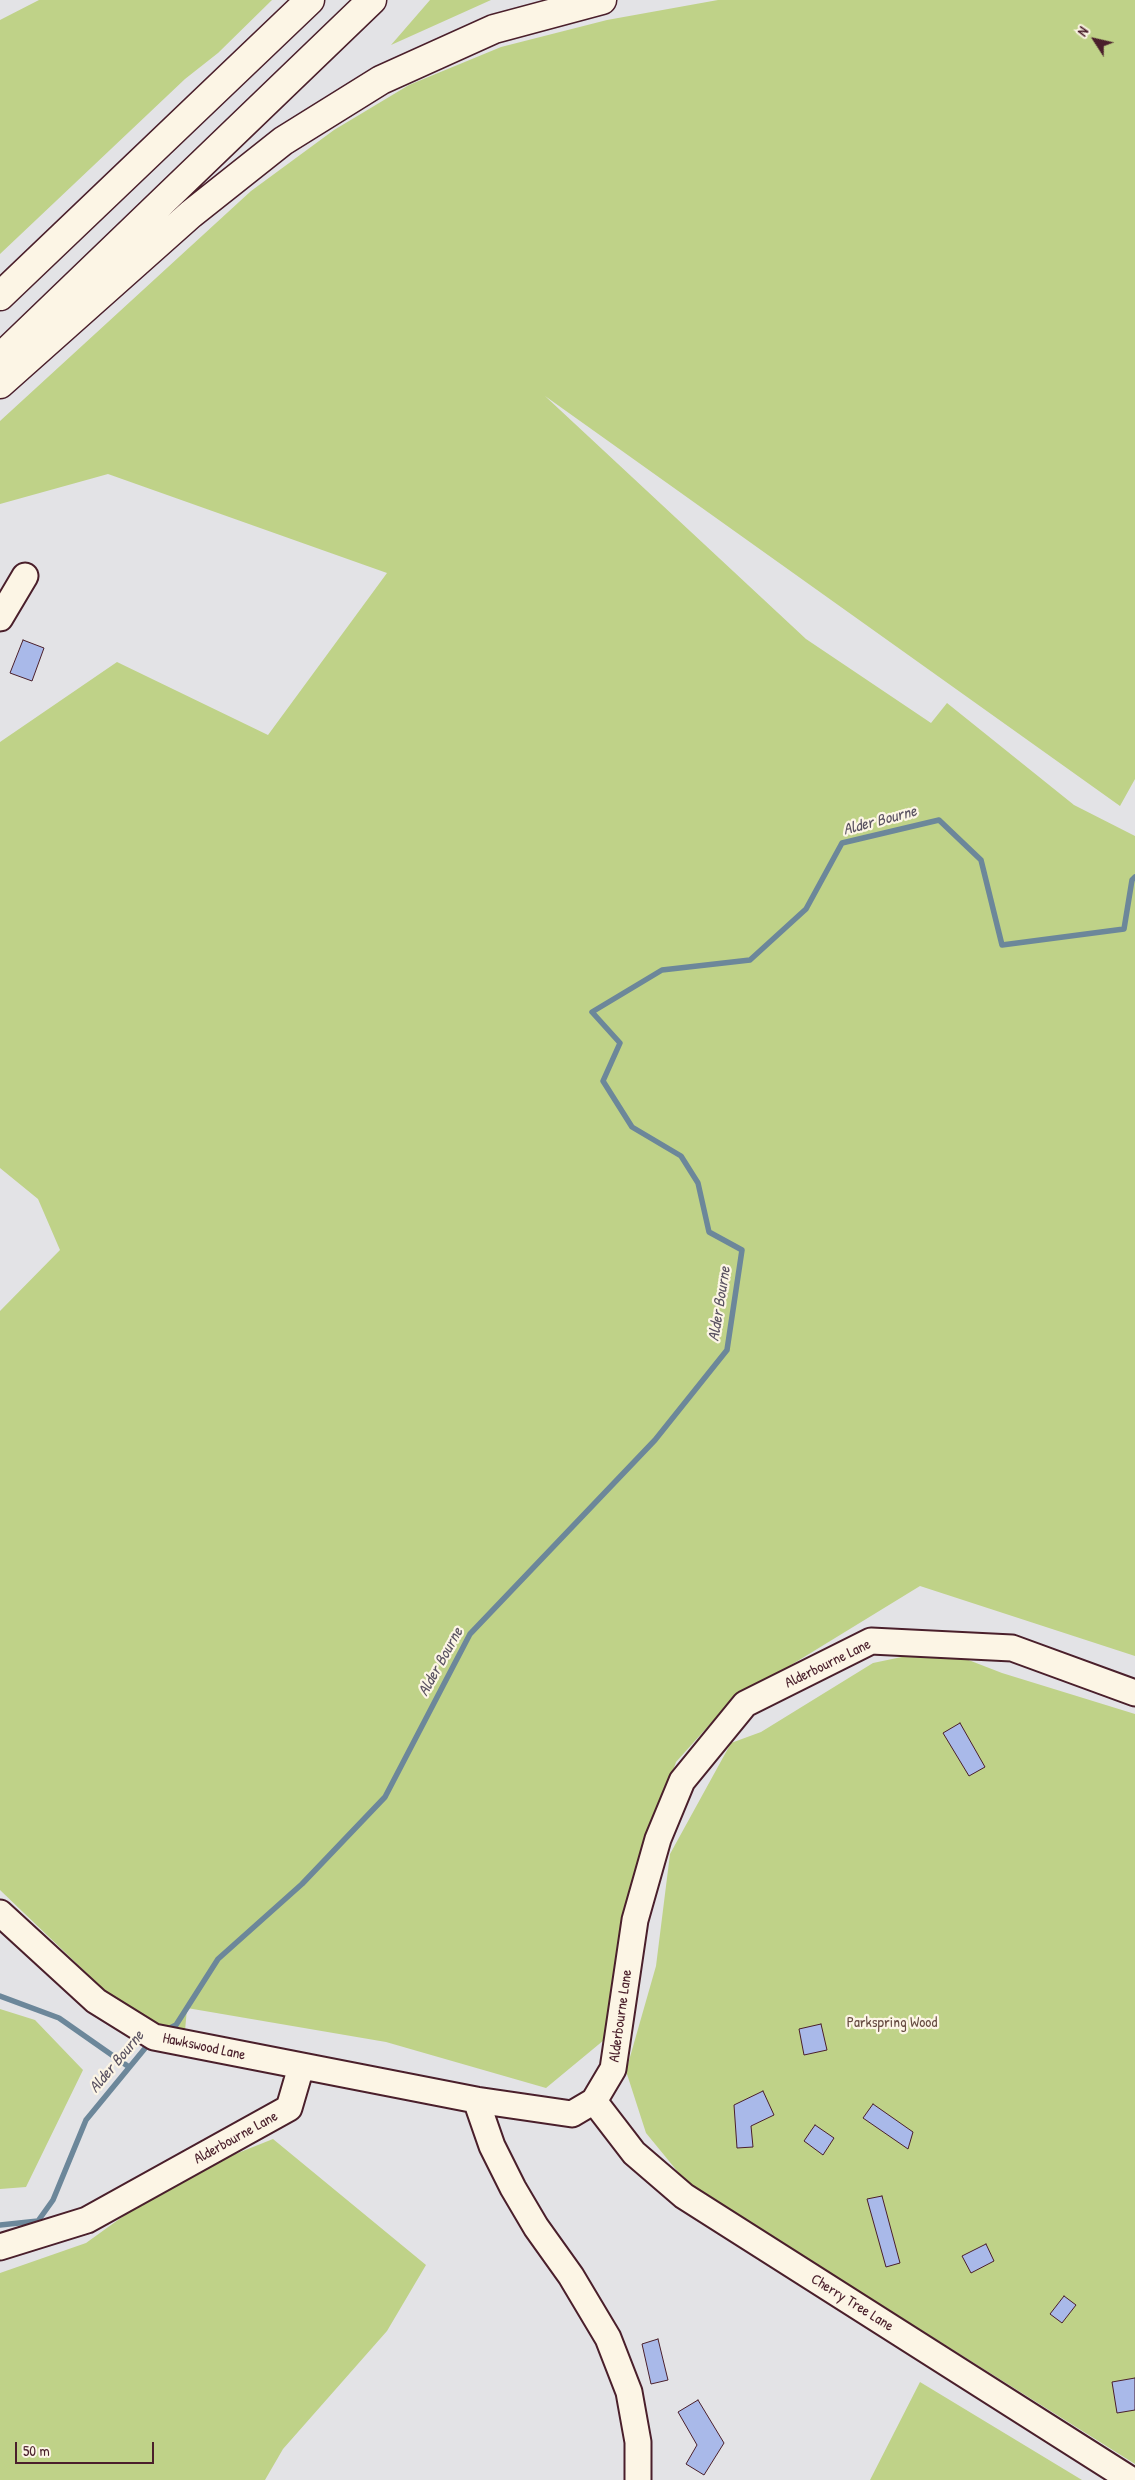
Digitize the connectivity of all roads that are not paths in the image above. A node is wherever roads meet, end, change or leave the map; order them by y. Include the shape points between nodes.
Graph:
1 (310, 0) edge
2 (372, 0) edge
3 (602, 0) edge
4 (0, 296) edge
5 (0, 358) edge
6 (0, 384) edge
7 (25, 576) dead end
8 (0, 618) edge
9 (1135, 1693) edge
10 (0, 1913) edge
11 (301, 2067) junction
12 (476, 2100) junction
13 (594, 2101) junction
14 (0, 2247) edge
15 (638, 2480) edge
16 (1131, 2480) edge

1 - 4 highway
2 - 5 highway
3 - 6 highway via 494,28 381,80 283,141 191,214
7 - 8 street
9 - 13 street, Alderbourne Lane via 1012,1648 871,1641 745,1704 682,1781 658,1839 635,1920 613,2069
10 - 11 street, Hawkswood Lane via 96,2001 154,2037
11 - 12 street, Alderbourne Lane
11 - 14 street, Alderbourne Lane via 289,2108 87,2220
12 - 13 street, Alderbourne Lane via 572,2114
12 - 15 street via 492,2146 513,2188 608,2338 629,2392 638,2442
13 - 16 street, Cherry Tree Lane via 634,2153 684,2196

